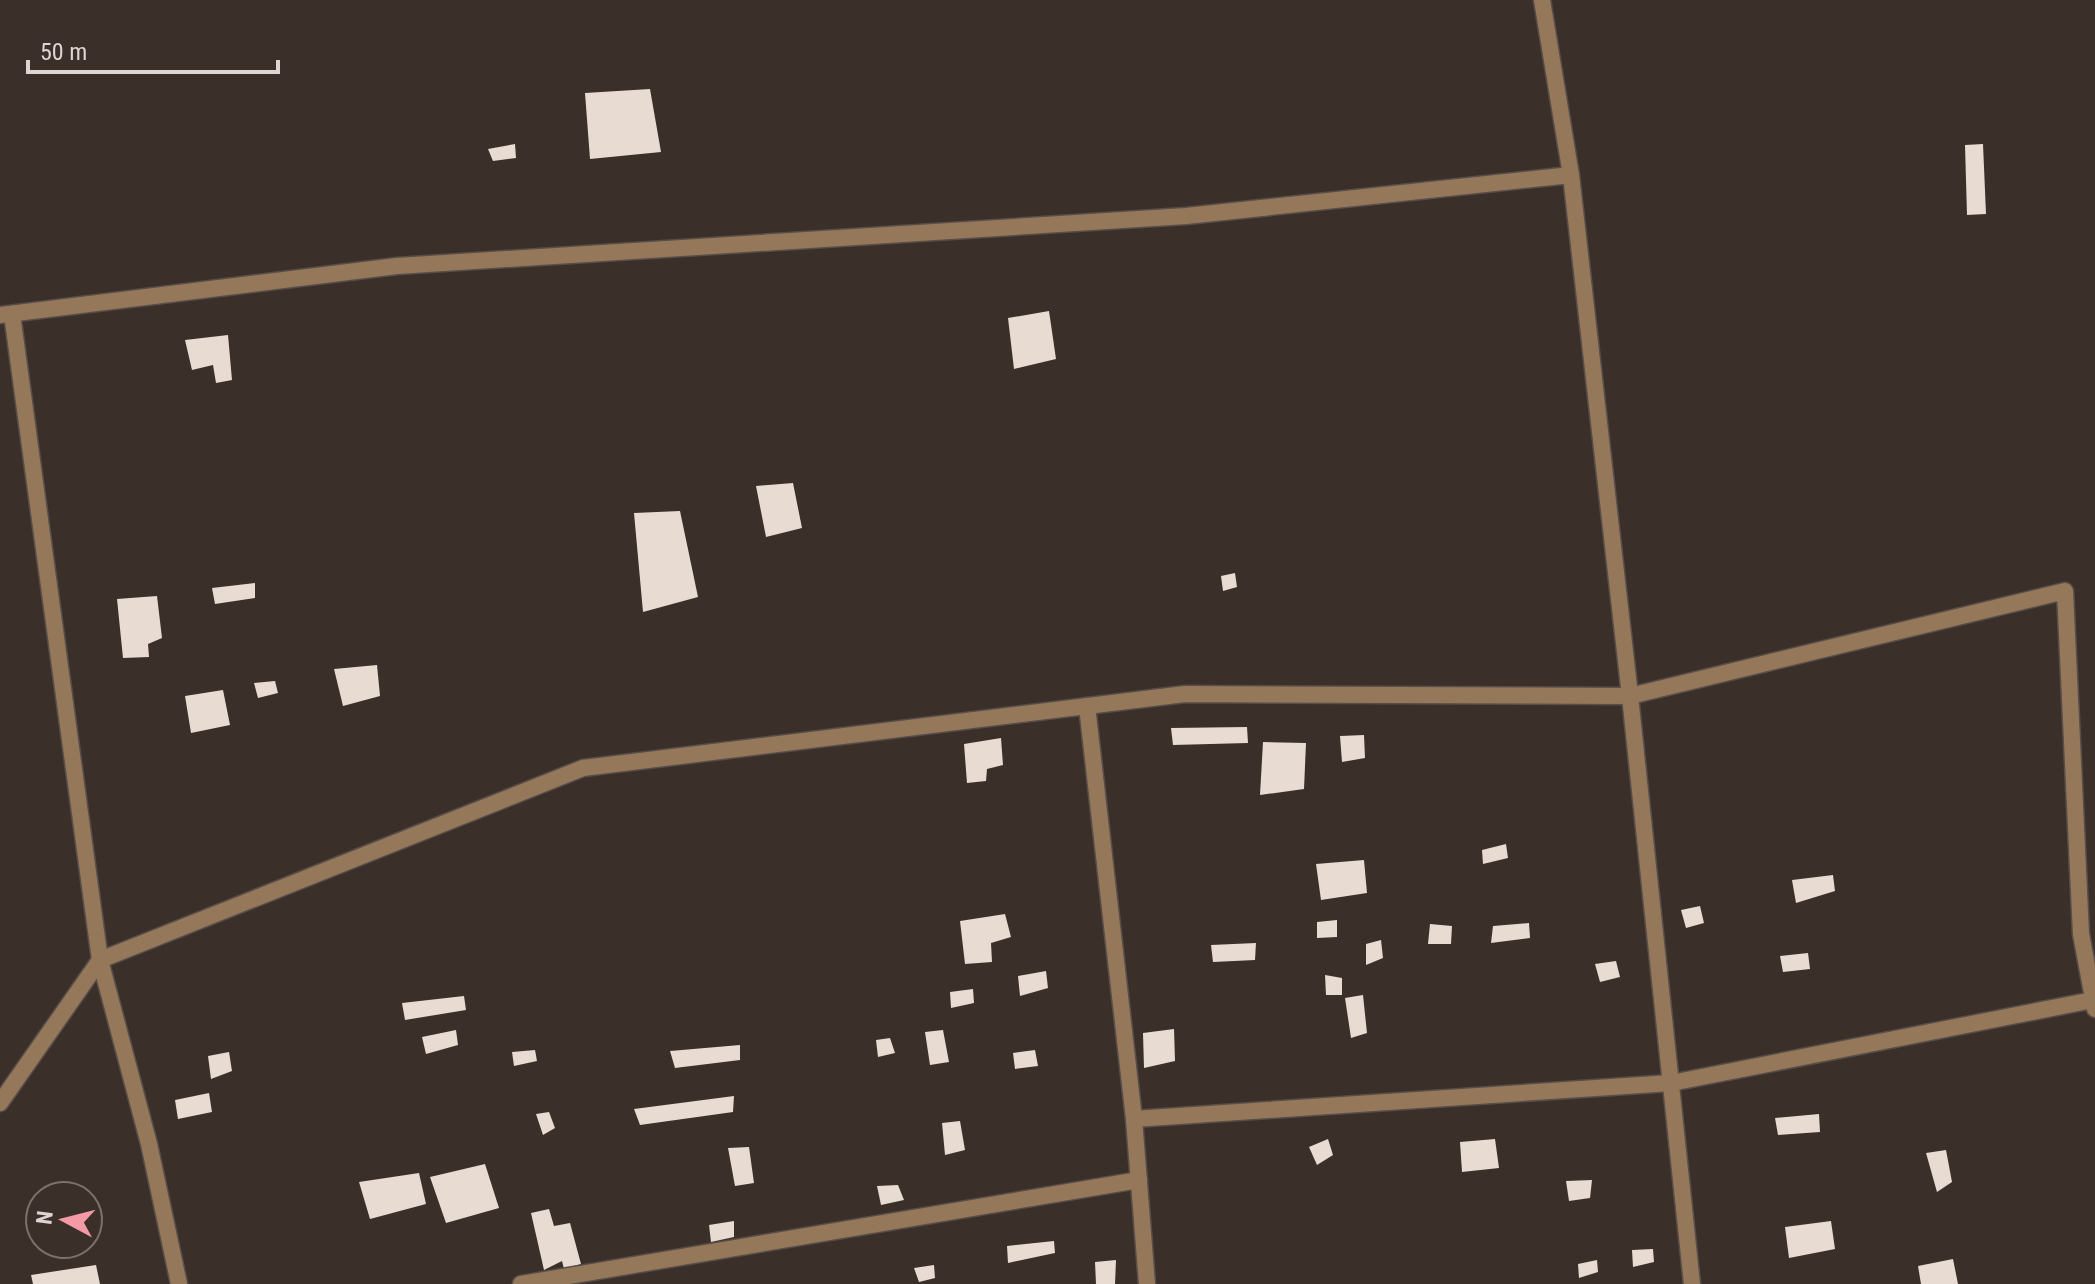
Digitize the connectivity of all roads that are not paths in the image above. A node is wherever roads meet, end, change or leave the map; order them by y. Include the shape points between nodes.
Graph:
1 (1542, 0) edge
2 (1571, 175) junction
3 (6, 314) edge
4 (1630, 696) junction
5 (1087, 706) junction
6 (100, 960) junction
7 (2094, 1005) edge
8 (1671, 1083) junction
9 (0, 1103) edge
10 (1134, 1119) junction
11 (1139, 1180) junction
12 (179, 1284) edge
13 (521, 1284) edge
14 (1147, 1284) edge
15 (1692, 1284) edge

1 - 2 street
2 - 3 street via 1186,216 397,266
2 - 4 street
3 - 6 street
4 - 5 street via 1185,694
4 - 7 street via 2065,591 2081,934
4 - 8 street
5 - 6 street via 583,768
5 - 10 street
6 - 9 street
6 - 12 street via 149,1144
7 - 8 street
8 - 10 street
8 - 15 street
10 - 11 street
11 - 13 street
11 - 14 street

